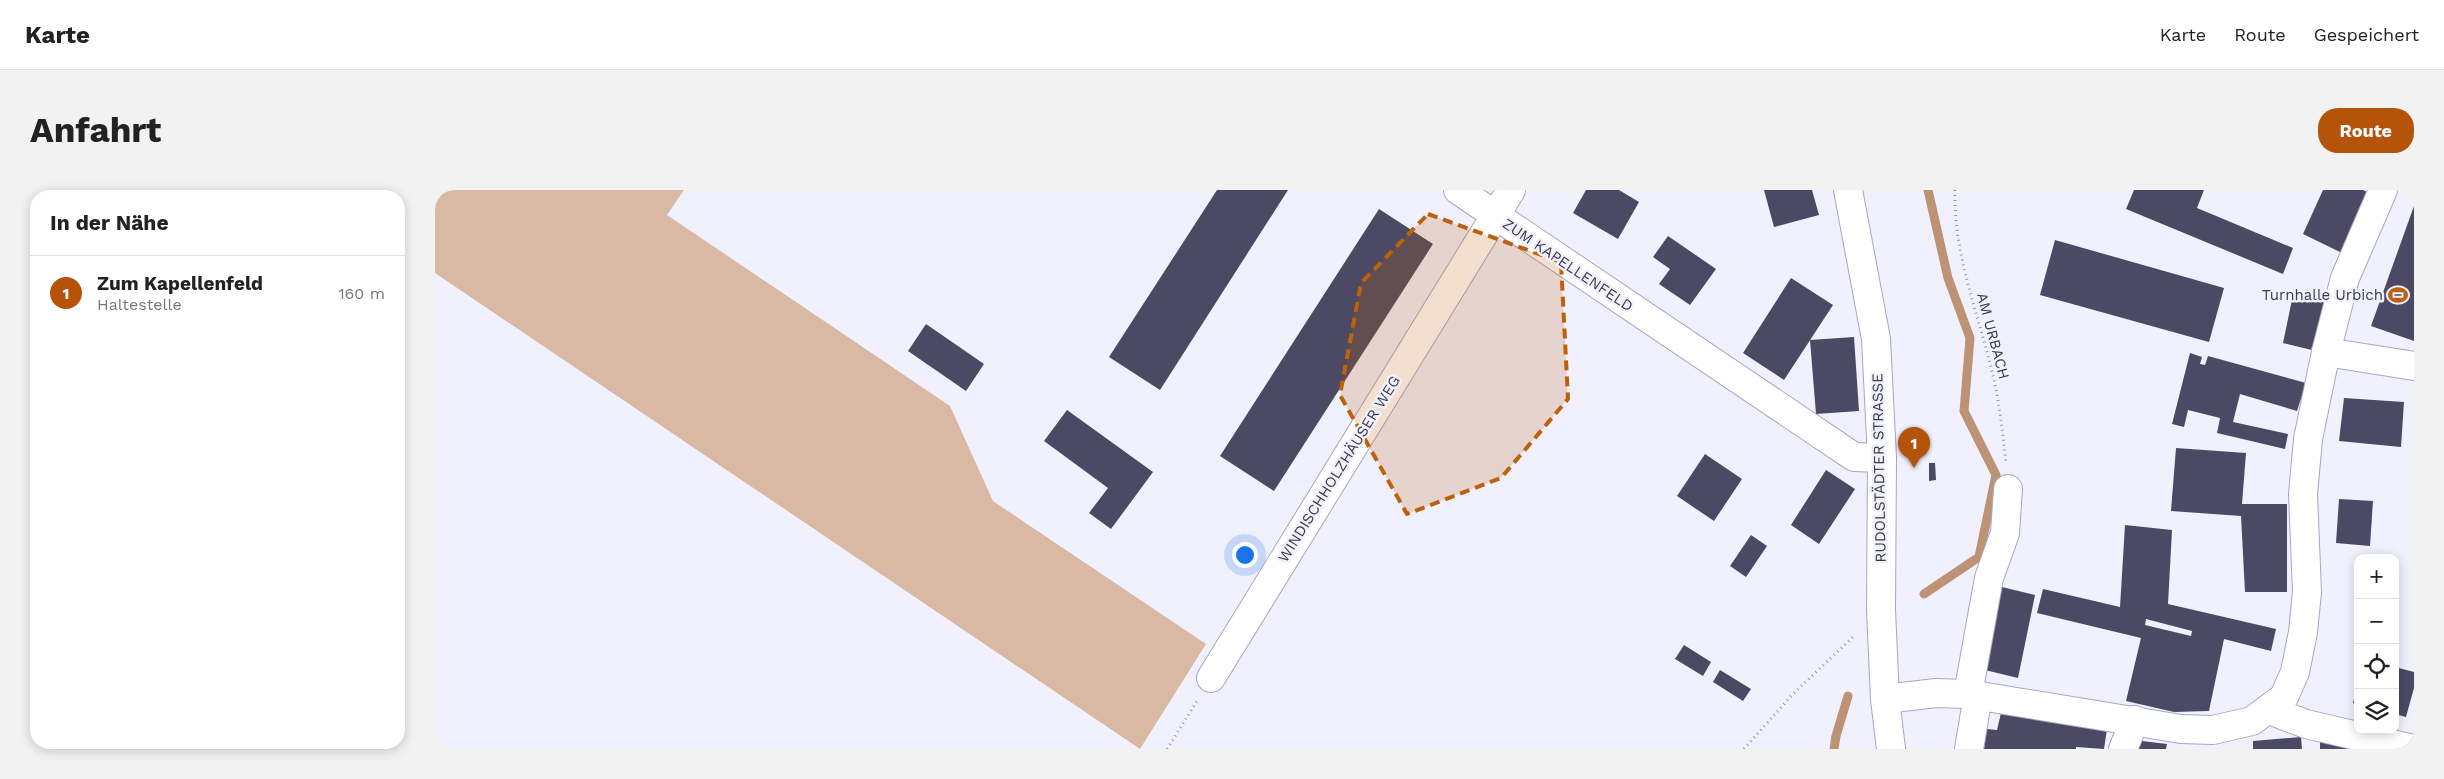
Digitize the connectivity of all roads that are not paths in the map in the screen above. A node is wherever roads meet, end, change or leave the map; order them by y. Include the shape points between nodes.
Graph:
1 (1458, 190) edge
2 (1511, 190) edge
3 (1847, 190) edge
4 (2383, 190) edge
5 (1495, 216) junction
6 (2326, 352) junction
7 (2414, 366) edge
8 (1882, 458) junction
9 (2009, 489) road end
10 (1211, 678) road end
11 (1973, 694) junction
12 (1885, 699) junction
13 (2269, 710) junction
14 (2135, 720) junction
15 (1891, 749) edge
16 (1969, 749) edge
17 (2123, 749) edge
18 (2413, 749) edge

1 - 5 street, ZUM KAPELLENFELD
2 - 5 street, WINDISCHHOLZHÄUSER WEG
3 - 8 street, RUDOLSTÄDTER STRASSE via 1876,339
4 - 6 street via 2345,278
5 - 8 street, ZUM KAPELLENFELD via 1854,457
5 - 10 street, WINDISCHHOLZHÄUSER WEG
6 - 7 street
6 - 13 street via 2308,439 2303,494 2307,592 2303,632 2295,672 2284,697
8 - 12 street, RUDOLSTÄDTER STRASSE via 1881,610
9 - 11 street via 2005,534 1989,578
11 - 12 street via 1936,693
11 - 14 street
11 - 16 street
12 - 15 street, RUDOLSTÄDTER STRASSE
13 - 14 street via 2252,720 2213,730 2181,729
13 - 18 street via 2306,724
14 - 17 street

